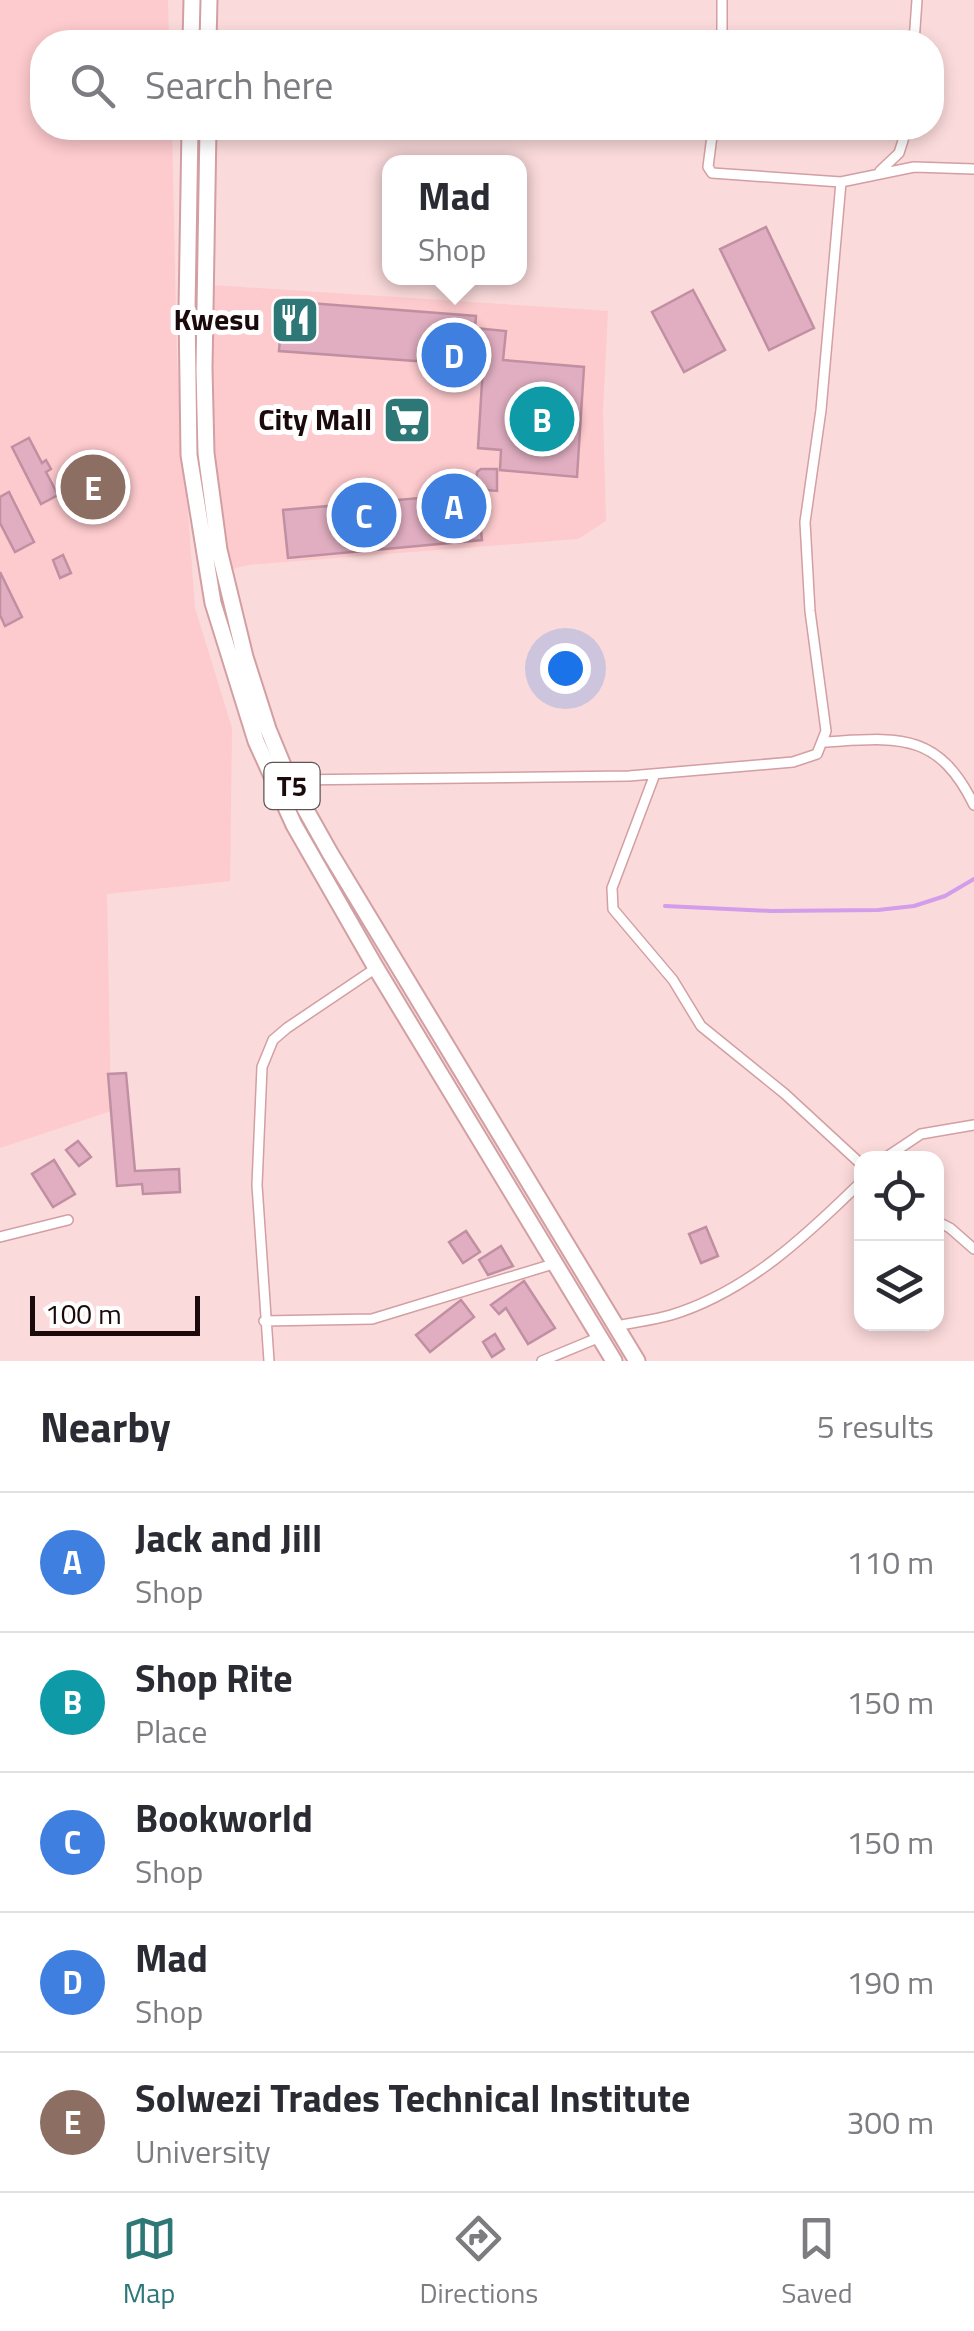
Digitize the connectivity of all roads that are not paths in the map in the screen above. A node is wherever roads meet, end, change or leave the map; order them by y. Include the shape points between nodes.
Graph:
1 (192, 0) edge
2 (209, 0) edge
3 (722, 0) edge
4 (918, 0) edge
5 (192, 30) edge
6 (208, 30) edge
7 (722, 30) edge
8 (915, 30) edge
9 (190, 140) edge
10 (208, 140) edge
11 (711, 140) edge
12 (903, 140) edge
13 (974, 169) edge
14 (878, 174) junction
15 (842, 182) junction
16 (824, 742) junction
17 (656, 774) junction
18 (288, 780) junction
19 (974, 805) edge
20 (376, 968) junction
21 (974, 1125) edge
22 (895, 1151) edge
23 (854, 1158) edge
24 (854, 1188) edge
25 (68, 1220) dead end
26 (944, 1225) edge
27 (0, 1237) edge
28 (974, 1250) edge
29 (553, 1264) junction
30 (264, 1321) junction
31 (617, 1326) junction
32 (600, 1337) junction
33 (269, 1361) edge
34 (542, 1361) edge
35 (614, 1361) edge
36 (636, 1361) edge

1 - 5 highway
2 - 6 highway
3 - 7 street
4 - 8 street
9 - 20 highway, T5 via 189,455 213,603 276,788
10 - 18 highway, T5 via 204,369 211,496 245,657
11 - 15 street via 712,173
12 - 14 street
13 - 14 street
14 - 15 street
15 - 16 street via 805,522
16 - 17 street via 817,754 794,762
16 - 19 street via 909,741 950,764
17 - 18 street
17 - 23 street via 618,868 613,909 702,1026
18 - 31 highway, T5
20 - 29 highway, T5
20 - 30 street via 272,1040 262,1067 257,1185
21 - 22 street via 920,1134
24 - 31 street via 734,1287 670,1316
25 - 27 street
26 - 28 street
29 - 30 street via 372,1319
29 - 32 highway, T5
30 - 33 street
31 - 36 highway, T5
32 - 34 street
32 - 35 highway, T5

